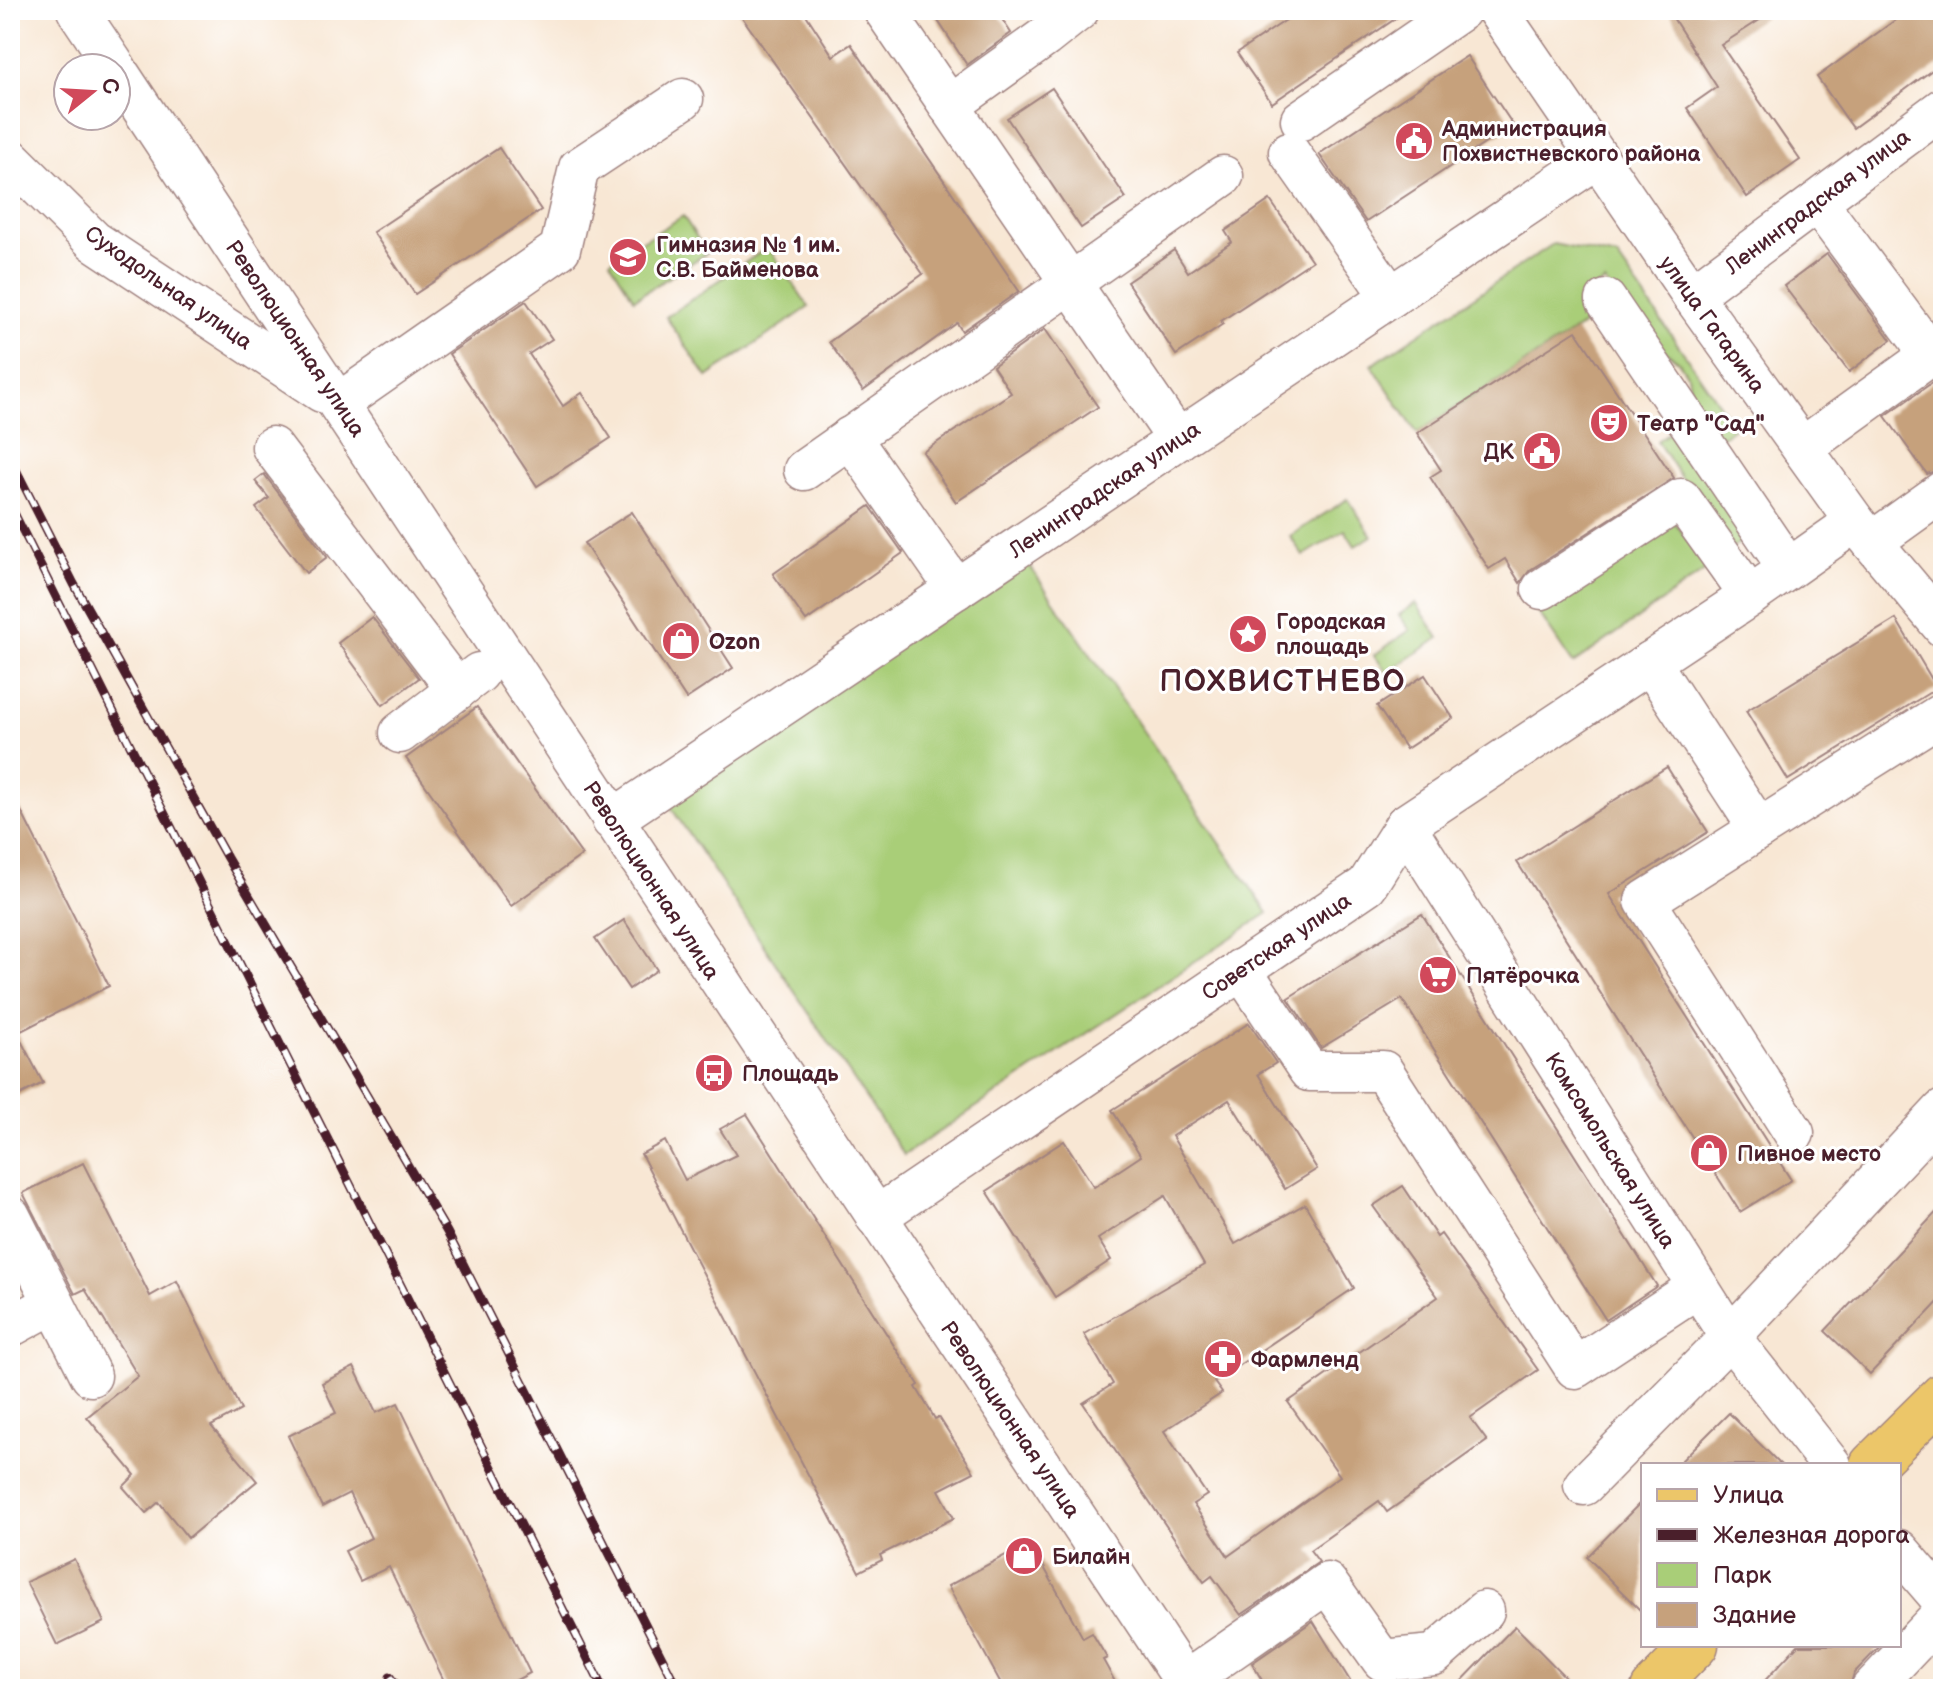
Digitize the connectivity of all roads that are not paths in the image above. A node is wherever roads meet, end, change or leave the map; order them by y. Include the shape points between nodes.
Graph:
1 (77, 10) edge
2 (884, 10) edge
3 (1079, 10) edge
4 (1461, 10) edge
5 (1497, 10) edge
6 (105, 52) edge
7 (132, 92) edge
8 (683, 99) dead end
9 (949, 106) junction
10 (1943, 108) edge
11 (10, 158) edge
12 (1596, 159) junction
13 (1223, 176) dead end
14 (1817, 202) junction
15 (1071, 282) junction
16 (1692, 295) junction
17 (1391, 297) junction
18 (1606, 300) dead end
19 (339, 403) junction
20 (850, 437) junction
21 (1178, 440) junction
22 (272, 447) dead end
23 (1802, 448) junction
24 (804, 470) dead end
25 (1943, 491) edge
26 (1864, 532) junction
27 (1788, 568) junction
28 (956, 589) junction
29 (1542, 589) dead end
30 (1750, 596) junction
31 (1943, 627) edge
32 (504, 654) junction
33 (1650, 662) junction
34 (457, 690) junction
35 (1943, 713) edge
36 (400, 733) dead end
37 (612, 820) junction
38 (1405, 825) junction
39 (1759, 829) junction
40 (1241, 969) junction
41 (1943, 1110) edge
42 (1794, 1133) dead end
43 (10, 1216) edge
44 (876, 1217) junction
45 (1698, 1287) junction
46 (54, 1303) junction
47 (10, 1327) edge
48 (1730, 1337) junction
49 (91, 1376) dead end
50 (1943, 1395) edge
51 (1829, 1463) edge
52 (1874, 1463) edge
53 (1584, 1485) dead end
54 (1901, 1552) edge
55 (1943, 1601) edge
56 (1484, 1611) dead end
57 (1943, 1613) edge
58 (1694, 1647) edge
59 (1188, 1685) edge
60 (1653, 1689) edge
61 (1871, 1689) edge

1 - 6 street, Революционная улица
2 - 9 street
3 - 9 street
4 - 17 street via 1295,136
5 - 12 street, улица Гагарина
7 - 19 street, Революционная улица
8 - 19 street via 579,168 560,249
9 - 15 street
10 - 14 street, Ленинградская улица
11 - 19 street, Суходольная улица via 94,241
12 - 16 street, улица Гагарина
12 - 17 street, Ленинградская улица
13 - 15 street
14 - 16 street, Ленинградская улица
14 - 23 street via 1931,355
15 - 20 street
15 - 21 street
16 - 23 street, улица Гагарина
17 - 21 street, Ленинградская улица
18 - 27 street
19 - 32 street, Революционная улица
20 - 24 street
20 - 28 street
21 - 28 street, Ленинградская улица
22 - 34 street
23 - 26 street, улица Гагарина
25 - 26 street, Советская улица
26 - 27 street, Советская улица
26 - 31 street, улица Гагарина
27 - 30 street, Советская улица
28 - 37 street, Ленинградская улица
29 - 30 street via 1681,499
30 - 33 street, Советская улица
32 - 34 street
32 - 37 street, Революционная улица
33 - 38 street, Советская улица
33 - 39 street
34 - 36 street
35 - 39 street
37 - 44 street, Революционная улица
38 - 40 street, Советская улица via 1367,885
38 - 45 street, Комсомольская улица
39 - 42 street via 1645,901
40 - 44 street, Советская улица
40 - 45 street via 1309,1071 1383,1071 1575,1368
41 - 48 street
43 - 46 street
44 - 59 street, Революционная улица
45 - 48 street, Комсомольская улица
46 - 47 street
46 - 49 street
48 - 51 street, Комсомольская улица
48 - 53 street
50 - 52 main road
54 - 55 street
56 - 59 street via 1434,1655 1382,1660 1327,1583
57 - 61 street
58 - 60 main road

